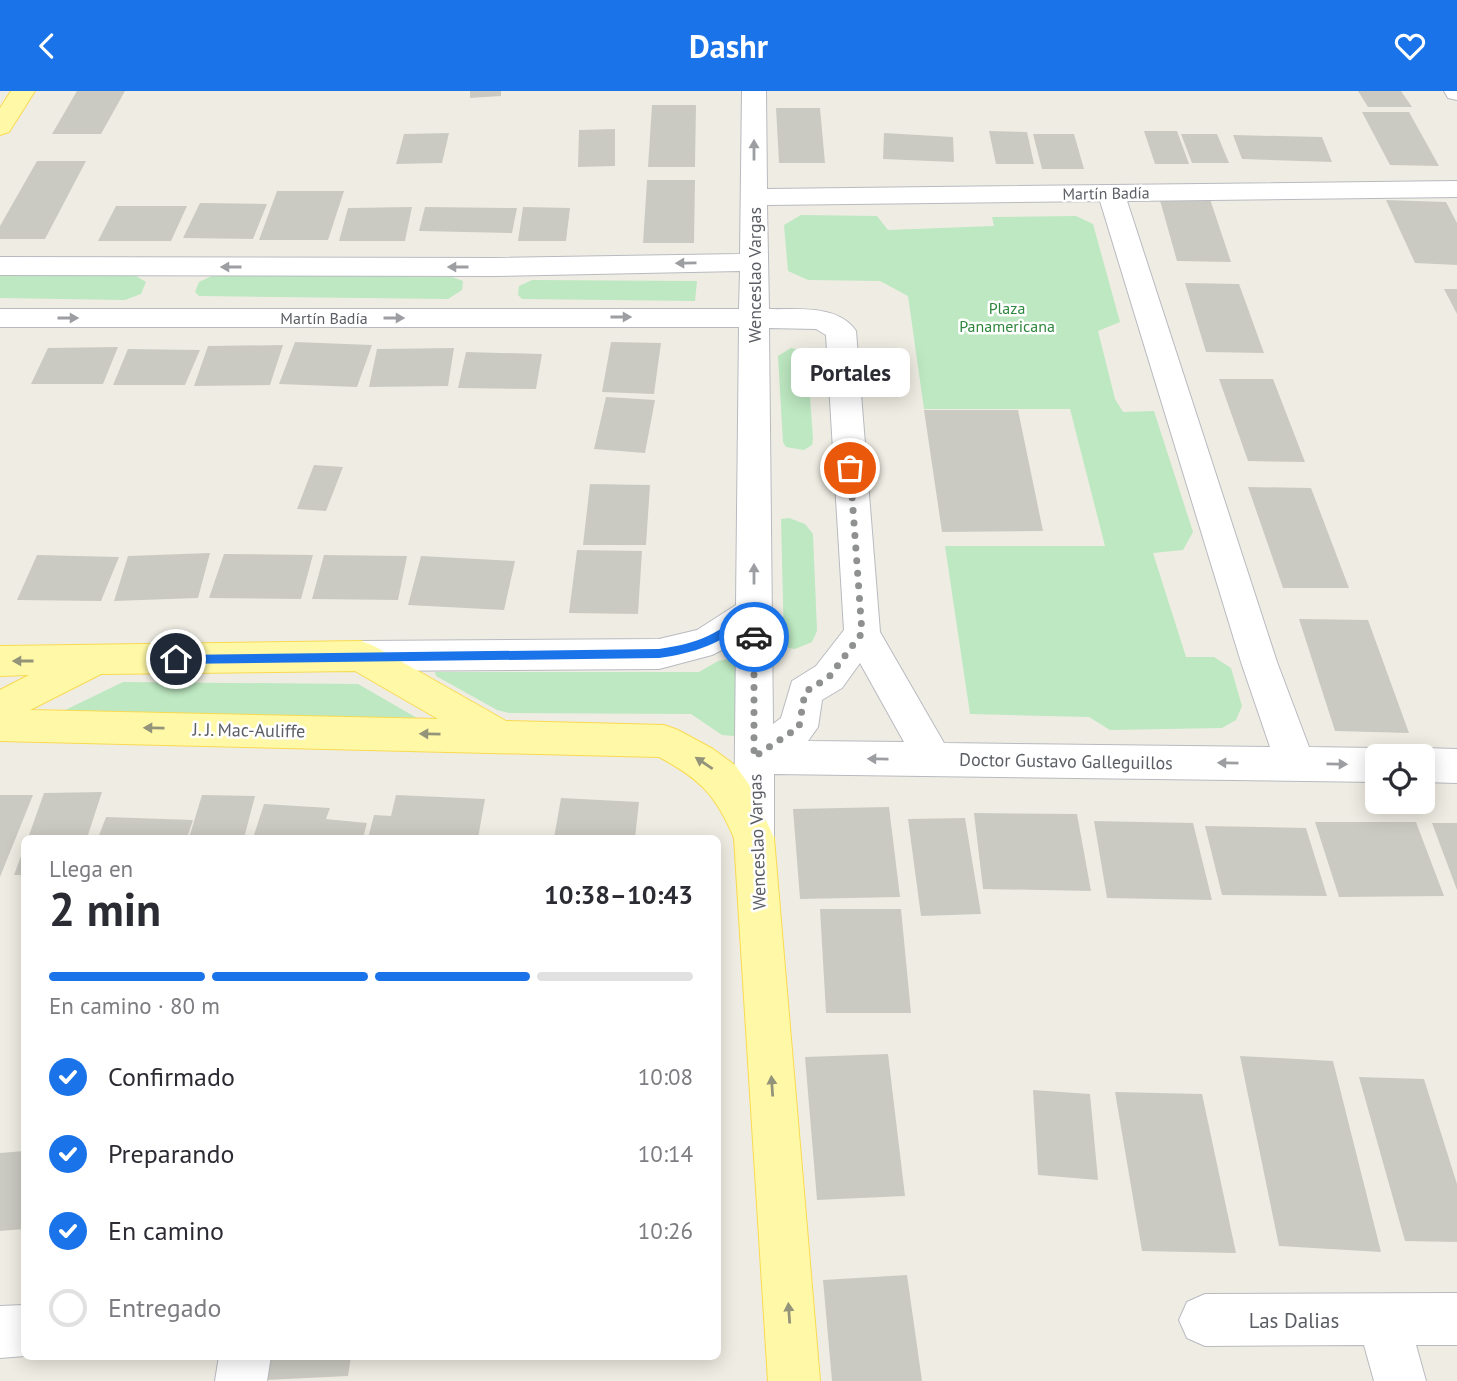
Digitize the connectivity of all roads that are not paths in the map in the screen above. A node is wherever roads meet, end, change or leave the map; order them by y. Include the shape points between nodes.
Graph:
1 (23, 91) edge
2 (754, 91) edge
3 (0, 127) edge
4 (1457, 189) edge
5 (1111, 193) junction
6 (754, 197) junction
7 (754, 262) junction
8 (0, 266) edge
9 (188, 267) junction
10 (495, 267) junction
11 (483, 317) junction
12 (0, 318) edge
13 (754, 318) junction
14 (165, 319) junction
15 (754, 611) junction
16 (862, 633) junction
17 (361, 656) junction
18 (96, 660) junction
19 (0, 661) edge
20 (0, 707) edge
21 (0, 725) edge
22 (498, 736) junction
23 (754, 757) junction
24 (933, 759) junction
25 (1296, 764) junction
26 (1365, 765) edge
27 (1435, 765) edge
28 (1457, 766) edge
29 (754, 838) junction
30 (1383, 1319) junction
31 (1457, 1319) edge
32 (1205, 1320) dead end
33 (21, 1331) edge
34 (0, 1332) edge
35 (244, 1360) edge
36 (241, 1381) edge
37 (794, 1381) edge
38 (1400, 1381) edge

1 - 3 main road
6 -> 2 street, Wenceslao Vargas
4 - 5 street, Martín Badía
5 - 6 street, Martín Badía
5 - 25 street via 1259,662
6 - 7 street, Wenceslao Vargas
7 -> 10 street
7 - 13 street, Wenceslao Vargas
8 - 9 street
10 -> 9 street
9 - 14 street
10 - 11 street
11 -> 13 street, Martín Badía
14 -> 11 street, Martín Badía
12 -> 14 street, Martín Badía
15 -> 13 street, Wenceslao Vargas
13 - 16 street, Martín Badía via 822,320 841,331
15 - 17 street via 722,637 694,649 659,654
15 - 23 street, Wenceslao Vargas
16 - 23 street via 829,677 805,692 799,727
16 - 24 street
17 - 18 main road
17 - 22 main road, J. J. Mac-Auliffe
18 -> 19 main road
18 - 20 main road
22 -> 21 main road, J. J. Mac-Auliffe
29 -> 22 main road, J. J. Mac-Auliffe via 734,790 708,763 664,741
24 -> 23 street, Doctor Gustavo Galleguillos
23 - 29 street, Wenceslao Vargas
25 -> 24 street, Doctor Gustavo Galleguillos
25 -> 26 street, Doctor Gustavo Galleguillos
27 - 28 street
37 -> 29 main road, Wenceslao Vargas
30 - 31 street, Las Dalias
30 - 32 street, Las Dalias
30 - 38 street
33 - 34 street
35 - 36 street

